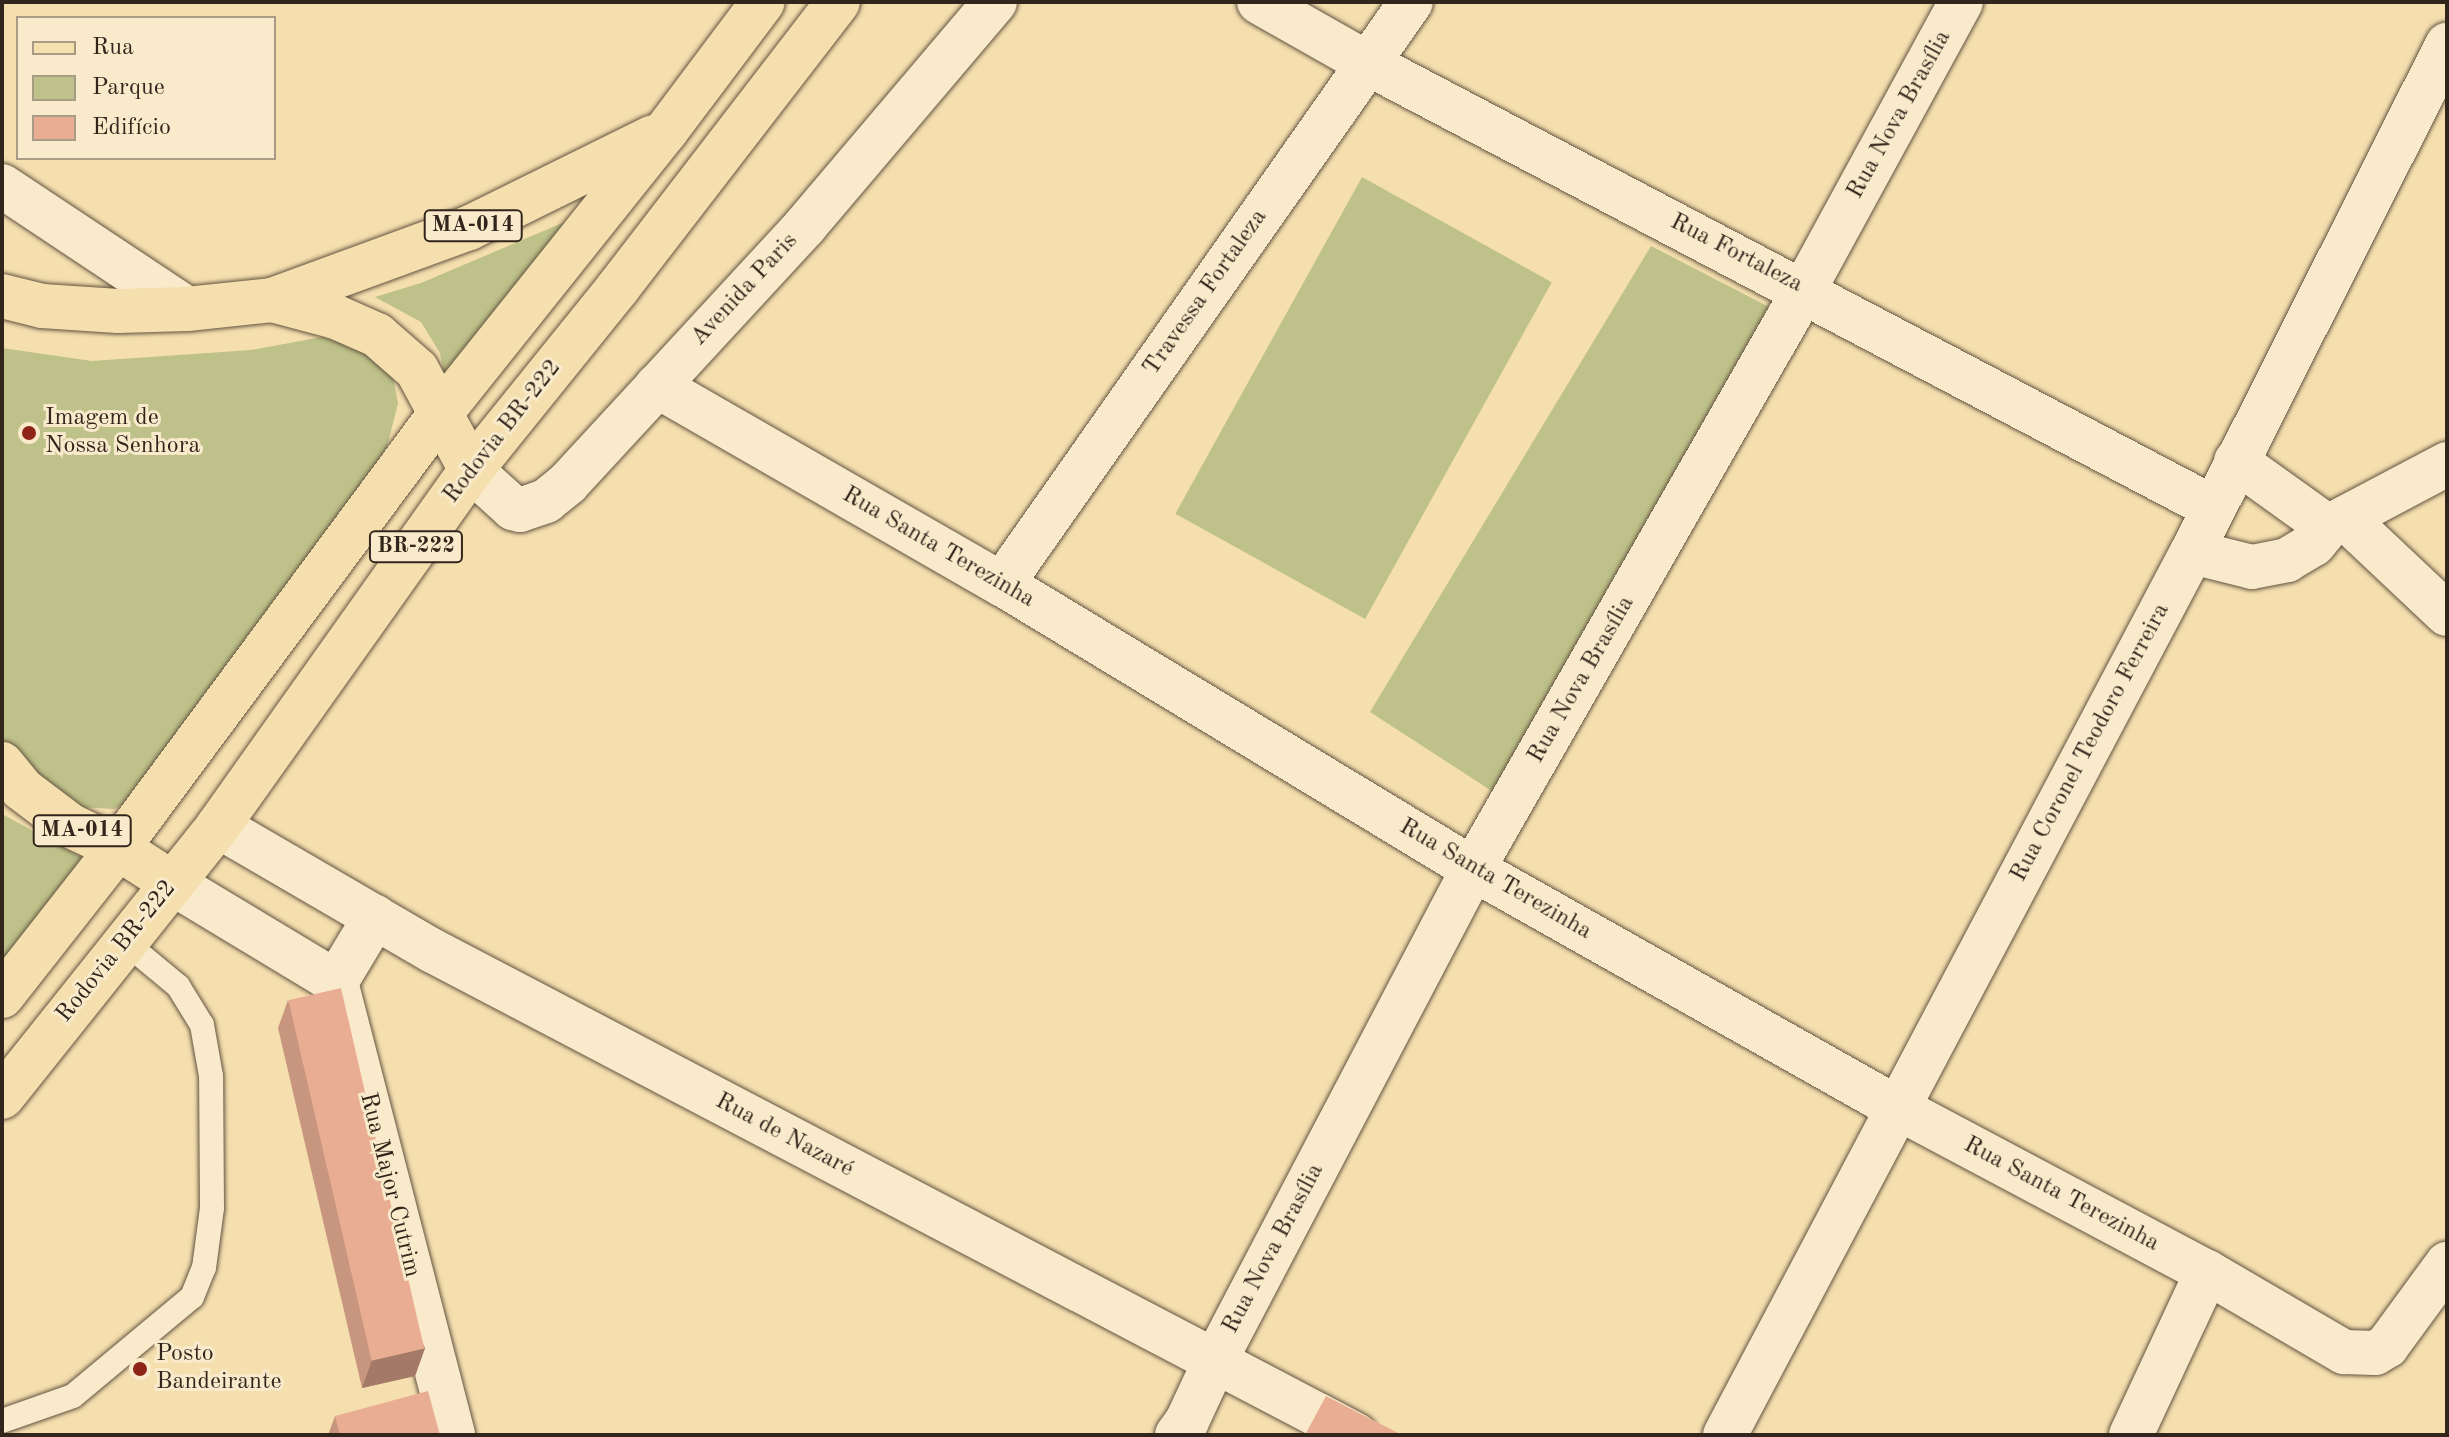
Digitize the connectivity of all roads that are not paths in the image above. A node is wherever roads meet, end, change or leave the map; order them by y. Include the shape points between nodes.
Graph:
1 (763, 2) edge
2 (838, 2) edge
3 (995, 2) edge
4 (1259, 2) edge
5 (1411, 2) edge
6 (1961, 2) edge
7 (2447, 45) edge
8 (1367, 63) junction
9 (666, 131) junction
10 (2, 186) edge
11 (1804, 290) junction
12 (2, 296) edge
13 (272, 300) junction
14 (187, 309) junction
15 (657, 386) junction
16 (440, 414) junction
17 (2236, 461) junction
18 (2447, 464) edge
19 (471, 470) junction
20 (2212, 507) junction
21 (2336, 522) junction
22 (2192, 552) junction
23 (1002, 584) junction
24 (2447, 614) edge
25 (2, 764) edge
26 (218, 826) junction
27 (118, 848) junction
28 (1473, 869) junction
29 (172, 883) junction
30 (375, 917) junction
31 (125, 942) junction
32 (336, 982) junction
33 (2, 996) edge
34 (2, 1097) edge
35 (1898, 1108) junction
36 (2447, 1264) edge
37 (2207, 1272) junction
38 (1214, 1363) junction
39 (2, 1421) edge
40 (453, 1435) edge
41 (1177, 1435) edge
42 (1356, 1435) edge
43 (1725, 1435) edge
44 (2131, 1435) edge

1 - 9 main road, BR-222
2 - 19 main road, Rodovia BR-222 / BR-222
3 - 15 street, Avenida Paris via 805,226
4 - 8 street, Rua Fortaleza
5 - 8 street, Travessa Fortaleza
6 - 11 street, Rua Nova Brasília
7 - 17 street, Rua Coronel Teodoro Ferreira
8 - 11 street, Rua Fortaleza
8 - 23 street, Travessa Fortaleza
9 - 13 main road, MA-014 via 469,228
9 - 16 main road, BR-222
10 - 14 street
11 - 20 street, Rua Fortaleza
11 - 28 street, Rua Nova Brasília
12 - 14 main road, MA-014 via 42,306
13 - 14 main road, MA-014
13 - 16 main road, MA-014 via 336,317 377,335 417,370
15 - 19 street, Avenida Paris via 568,483 533,507 513,508
15 - 23 street, Rua Santa Terezinha
16 - 19 main road, MA-014
16 - 27 main road, BR-222
17 - 20 street, Rua Coronel Teodoro Ferreira
17 - 21 street
18 - 21 street
19 - 26 main road, Rodovia BR-222 / BR-222
20 - 22 street, Rua Coronel Teodoro Ferreira
21 - 22 street via 2299,554 2271,565 2252,567
21 - 24 street
22 - 35 street, Rua Coronel Teodoro Ferreira
23 - 28 street, Rua Santa Terezinha
25 - 27 main road, MA-014 via 22,789 71,826
26 - 29 main road, Rodovia BR-222 / BR-222
26 - 30 street, Rua de Nazaré
27 - 29 main road, MA-014
27 - 33 main road, BR-222
28 - 35 street, Rua Santa Terezinha
28 - 38 street, Rua Nova Brasília
29 - 31 main road, Rodovia BR-222 / BR-222
29 - 32 street
30 - 32 street
30 - 38 street, Rua de Nazaré
31 - 34 main road, Rodovia BR-222 / BR-222
31 - 39 lane via 178,986 202,1025 211,1076 212,1208 204,1268 192,1297 73,1396
32 - 40 street, Rua Major Cutrim
35 - 37 street, Rua Santa Terezinha
35 - 43 street, Rua Coronel Teodoro Ferreira
36 - 37 street, Rua Santa Terezinha via 2387,1346 2375,1353 2344,1352
37 - 44 street
38 - 41 street, Rua Nova Brasília
38 - 42 street, Rua de Nazaré

